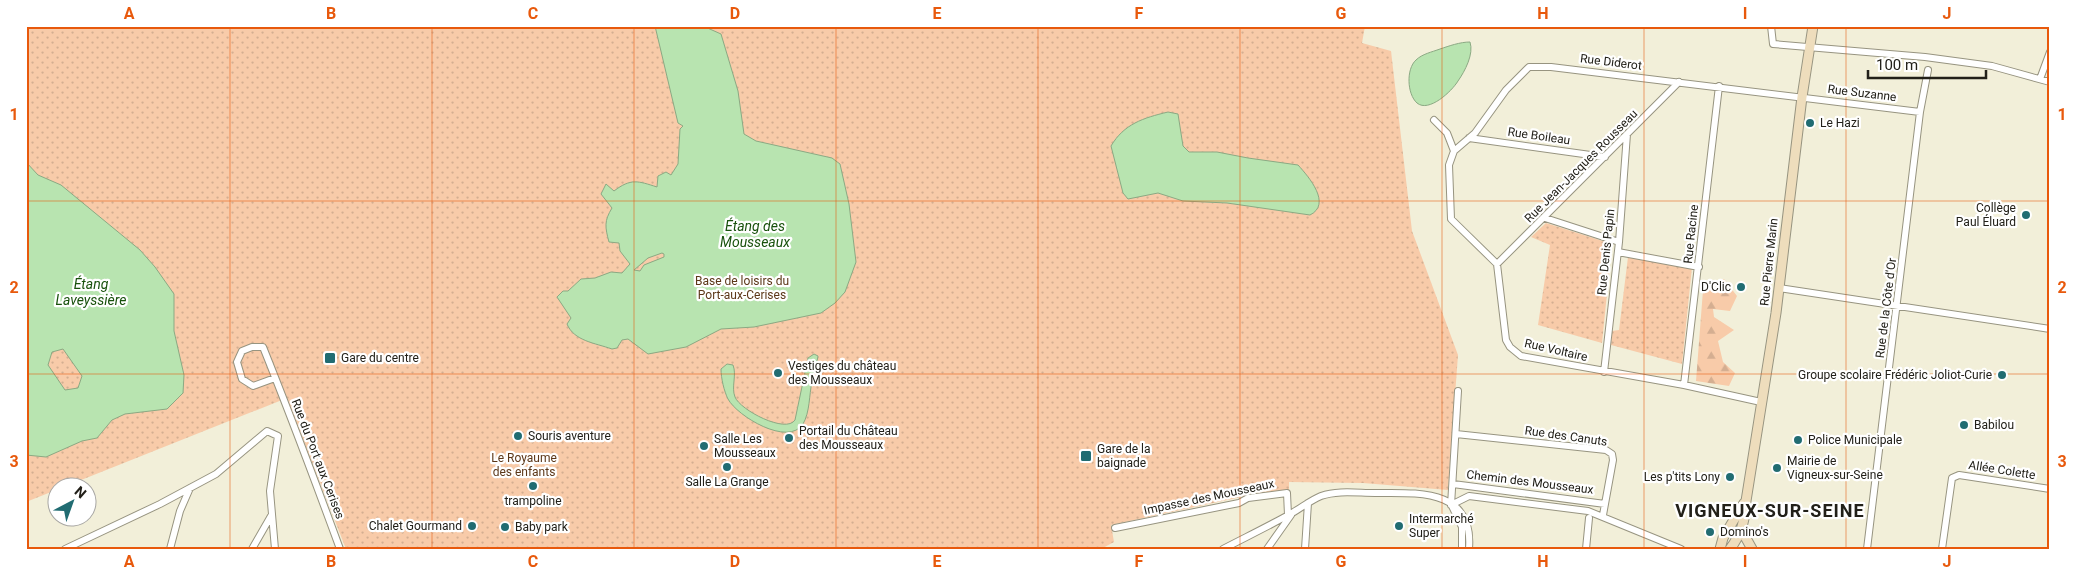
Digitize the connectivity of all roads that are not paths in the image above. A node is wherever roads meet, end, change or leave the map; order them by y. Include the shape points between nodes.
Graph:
1 (1771, 26) edge
2 (1813, 26) edge
3 (1808, 46) junction
4 (2050, 52) edge
5 (1928, 70) dead end
6 (2040, 79) junction
7 (1679, 82) junction
8 (2050, 82) edge
9 (1718, 86) junction
10 (1802, 97) junction
11 (1920, 112) junction
12 (1434, 120) dead end
13 (1628, 134) junction
14 (1469, 138) junction
15 (1454, 151) junction
16 (1605, 157) junction
17 (1546, 218) junction
18 (1619, 242) junction
19 (1618, 252) junction
20 (1497, 264) junction
21 (1699, 267) junction
22 (1779, 288) junction
23 (1898, 306) junction
24 (2050, 329) edge
25 (1604, 372) junction
26 (275, 378) junction
27 (1684, 385) junction
28 (1458, 391) dead end
29 (1761, 402) junction
30 (1456, 434) junction
31 (1453, 484) junction
32 (190, 488) junction
33 (2050, 489) edge
34 (1746, 501) junction
35 (1308, 503) junction
36 (1605, 504) junction
37 (1451, 505) junction
38 (1290, 514) junction
39 (1603, 515) junction
40 (271, 516) junction
41 (1589, 518) dead end
42 (1114, 528) dead end
43 (1742, 531) junction
44 (65, 549) edge
45 (170, 549) edge
46 (252, 549) edge
47 (275, 549) edge
48 (340, 549) edge
49 (1224, 549) edge
50 (1267, 549) edge
51 (1305, 549) edge
52 (1462, 549) edge
53 (1469, 549) edge
54 (1586, 549) edge
55 (1681, 549) edge
56 (1720, 549) edge
57 (1730, 549) edge
58 (1752, 549) edge
59 (1867, 549) edge
60 (1942, 549) edge

1 - 3 street via 1773,44
2 - 3 street, Rue Pierre Marin
3 - 6 street via 1992,66
3 - 10 street, Rue Pierre Marin
4 - 6 street
5 - 11 street, Rue de la Côte d'Or
6 - 8 street
7 - 9 street, Rue Diderot
7 - 13 street, Rue Jean-Jacques Rousseau
7 - 14 street, Rue Diderot via 1551,66 1530,67 1506,90
9 - 10 street, Rue Diderot
9 - 21 street, Rue Racine
10 - 11 street, Rue Suzanne
10 - 22 street, Rue Pierre Marin
11 - 23 street, Rue de la Côte d'Or
12 - 15 street via 1447,133
13 - 16 street, Rue Jean-Jacques Rousseau
13 - 18 street, Rue Denis Papin
14 - 15 street, Rue Diderot
14 - 16 street, Rue Boileau
15 - 20 street via 1449,166 1451,219
16 - 17 street, Rue Jean-Jacques Rousseau
17 - 18 street
17 - 20 street, Rue Jean-Jacques Rousseau
18 - 19 street, Rue Denis Papin
19 - 21 street
19 - 25 street, Rue Denis Papin
20 - 25 street, Rue Voltaire via 1506,340 1510,347 1521,356
21 - 27 street, Rue Racine
22 - 23 street
22 - 29 street, Rue Pierre Marin
23 - 24 street
23 - 59 street, Rue de la Côte d'Or
25 - 27 street, Rue Voltaire
26 - 26 street, Rue du Port aux Cerises via 263,347 252,346 242,351 237,362 242,378 253,386
26 - 48 street, Rue du Port aux Cerises
27 - 29 street, Rue Voltaire
28 - 30 street
29 - 34 street, Rue Pierre Marin
30 - 31 street
30 - 36 street, Rue des Canuts via 1606,450 1612,454 1613,460
31 - 36 street, Chemin des Mousseaux
31 - 37 street
32 - 40 street via 216,474 267,431 278,436 270,491
32 - 44 street
32 - 45 street
33 - 60 street, Allée Colette via 1959,474 1952,478
34 - 43 street, Rue Pierre Marin
34 - 56 street, Rue Pierre Marin via 1723,538
35 - 37 street via 1330,493 1422,493 1438,496
35 - 38 street
35 - 51 street
36 - 39 street, Rue des Canuts
37 - 39 street, Chemin des Mousseaux via 1469,496
37 - 52 street via 1462,527
37 - 53 street via 1460,511 1467,524
38 - 42 street, Impasse des Mousseaux via 1287,493 1248,498 1229,505
38 - 49 street
38 - 50 street
39 - 55 street, Chemin des Mousseaux
40 - 46 street
40 - 47 street
41 - 54 street
43 - 57 street, Rue Pierre Marin
43 - 58 street

